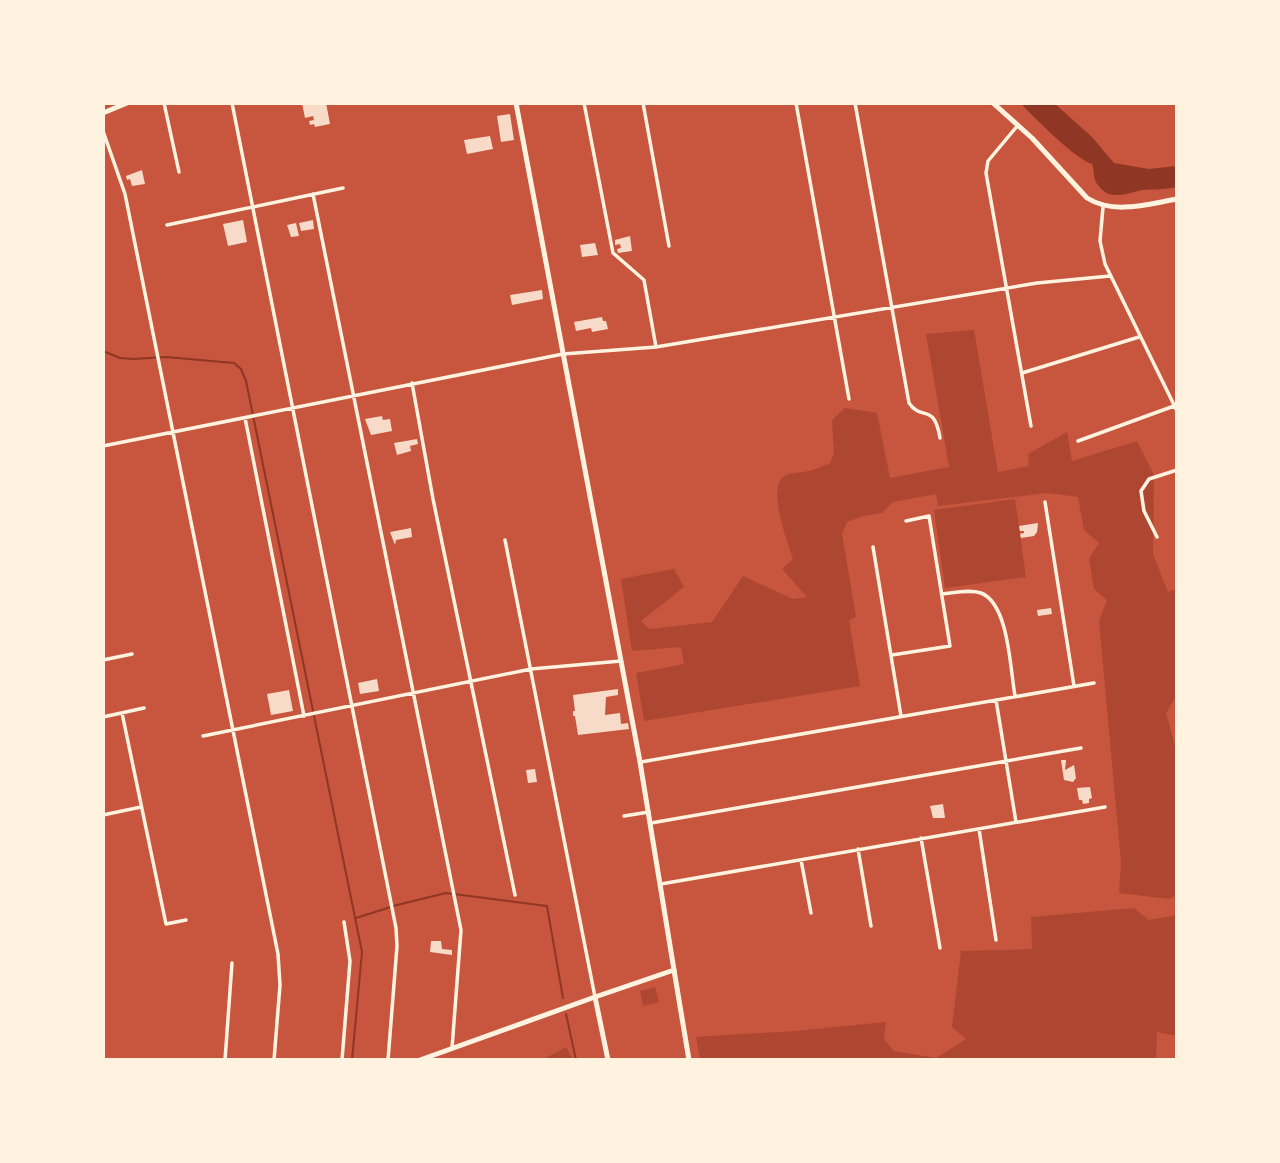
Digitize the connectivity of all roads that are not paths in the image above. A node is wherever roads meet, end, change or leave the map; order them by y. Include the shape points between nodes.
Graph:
1 (127, 103) edge
2 (164, 103) edge
3 (232, 103) edge
4 (516, 103) edge
5 (584, 103) edge
6 (643, 103) edge
7 (796, 103) edge
8 (855, 103) edge
9 (993, 103) edge
10 (103, 113) edge
11 (1018, 125) junction
12 (103, 131) edge
13 (179, 172) dead end
14 (343, 188) dead end
15 (313, 194) junction
16 (1177, 199) edge
17 (1103, 206) junction
18 (252, 207) junction
19 (167, 225) dead end
20 (670, 246) dead end
21 (1110, 276) junction
22 (1006, 289) junction
23 (893, 308) junction
24 (835, 319) junction
25 (1139, 337) junction
26 (656, 347) junction
27 (563, 354) junction
28 (1022, 373) junction
29 (412, 383) junction
30 (354, 396) junction
31 (849, 399) dead end
32 (1174, 406) junction
33 (292, 408) junction
34 (1177, 411) edge
35 (247, 417) junction
36 (1031, 426) dead end
37 (173, 432) junction
38 (940, 438) dead end
39 (1078, 441) dead end
40 (103, 446) edge
41 (1177, 470) edge
42 (1045, 502) dead end
43 (906, 521) dead end
44 (1157, 537) dead end
45 (505, 540) dead end
46 (873, 547) dead end
47 (942, 594) junction
48 (132, 654) dead end
49 (891, 655) junction
50 (103, 660) edge
51 (621, 661) junction
52 (531, 669) junction
53 (471, 681) junction
54 (1094, 683) dead end
55 (1074, 686) junction
56 (412, 694) junction
57 (1015, 696) junction
58 (996, 699) junction
59 (352, 706) junction
60 (144, 708) dead end
61 (122, 713) junction
62 (306, 715) junction
63 (901, 716) junction
64 (103, 717) edge
65 (234, 730) junction
66 (203, 736) dead end
67 (1081, 748) dead end
68 (1006, 760) junction
69 (640, 762) junction
70 (141, 807) junction
71 (1105, 807) dead end
72 (649, 812) junction
73 (103, 815) edge
74 (624, 816) dead end
75 (1016, 822) junction
76 (650, 823) junction
77 (979, 829) junction
78 (921, 838) junction
79 (858, 849) junction
80 (801, 860) junction
81 (661, 884) junction
82 (515, 895) dead end
83 (811, 913) dead end
84 (186, 920) dead end
85 (344, 922) dead end
86 (871, 926) dead end
87 (996, 940) dead end
88 (940, 948) dead end
89 (232, 963) dead end
90 (674, 970) junction
91 (595, 997) junction
92 (452, 1048) junction
93 (225, 1060) edge
94 (274, 1060) edge
95 (342, 1060) edge
96 (388, 1060) edge
97 (420, 1060) edge
98 (608, 1060) edge
99 (689, 1060) edge

1 - 10 main road
2 - 13 street
3 - 18 street
4 - 27 main road
5 - 26 street via 613,253 644,280
6 - 20 street
7 - 24 street
8 - 23 street
9 - 11 main road
11 - 17 main road via 1087,198
11 - 22 street via 986,166
12 - 37 street via 125,194
14 - 15 street
15 - 18 street
15 - 30 street
16 - 17 main road
17 - 21 street via 1100,241
18 - 19 street
18 - 33 street
21 - 22 street
21 - 25 street
22 - 23 street
22 - 28 street
23 - 24 street
23 - 38 street via 909,403 913,409 931,414
24 - 26 street
24 - 31 street
25 - 28 street
25 - 32 street
26 - 27 street
27 - 29 street
27 - 51 main road
28 - 36 street
29 - 30 street
29 - 53 street
30 - 33 street
30 - 56 street
32 - 34 street
32 - 39 street
33 - 35 street
33 - 59 street
35 - 37 street
35 - 62 street
37 - 40 street
37 - 65 street
41 - 44 street via 1149,479 1141,491 1144,511
42 - 55 street
43 - 47 street via 929,516
45 - 52 street
46 - 49 street
47 - 49 street via 950,646
47 - 57 street via 971,591 998,608
48 - 50 street
49 - 63 street
51 - 52 street
51 - 69 main road
52 - 53 street
52 - 91 street
53 - 56 street
53 - 82 street
54 - 55 street
55 - 57 street
56 - 59 street
56 - 92 street via 461,937
57 - 58 street
58 - 63 street
58 - 68 street
59 - 62 street
59 - 96 street via 397,946
60 - 61 street
61 - 64 street
61 - 70 street
62 - 65 street
63 - 69 street
65 - 66 street
65 - 94 street via 281,968
67 - 68 street
68 - 75 street
68 - 76 street
69 - 72 main road
70 - 73 street
70 - 84 street via 166,924
71 - 75 street
72 - 74 street
72 - 76 main road
75 - 77 street
76 - 81 main road
77 - 78 street
77 - 87 street
78 - 79 street
78 - 88 street
79 - 80 street
79 - 86 street
80 - 81 street
80 - 83 street
81 - 90 main road
85 - 95 street via 350,961
89 - 93 street
90 - 91 main road
90 - 99 main road
91 - 92 main road
91 - 98 main road
92 - 97 main road

